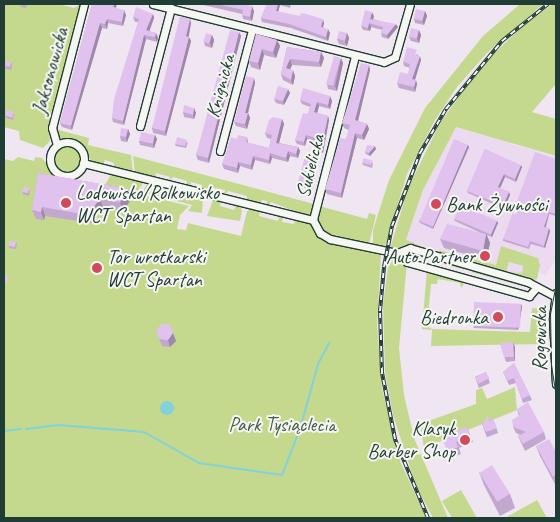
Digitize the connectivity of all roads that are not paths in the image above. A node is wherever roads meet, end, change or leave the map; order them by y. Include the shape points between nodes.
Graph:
1 (84, 4) edge
2 (153, 4) edge
3 (410, 4) edge
4 (171, 8) junction
5 (252, 30) junction
6 (355, 56) junction
7 (140, 126) dead end
8 (57, 145) junction
9 (220, 151) dead end
10 (84, 163) junction
11 (313, 220) junction
12 (402, 253) junction
13 (469, 266) junction
14 (466, 278) junction
15 (536, 288) junction
16 (556, 295) edge
17 (556, 384) edge

1 - 8 street, Jaksonowicka via 52,128
2 - 4 street
3 - 6 street via 398,50 391,61 374,62
4 - 5 street
4 - 7 street
5 - 6 street
5 - 9 street, Knignicka
6 - 11 street, Sukielicka
8 - 10 street via 68,142 79,147
8 - 10 street via 51,152 50,162 59,174 74,175
10 - 11 street
11 - 12 street, Sukielicka via 320,233 330,239
12 - 13 street via 410,248
12 - 14 street via 407,262
13 - 14 street
13 - 15 street via 528,282
14 - 15 street via 528,296
15 - 16 street
16 - 17 street, Rogowska

